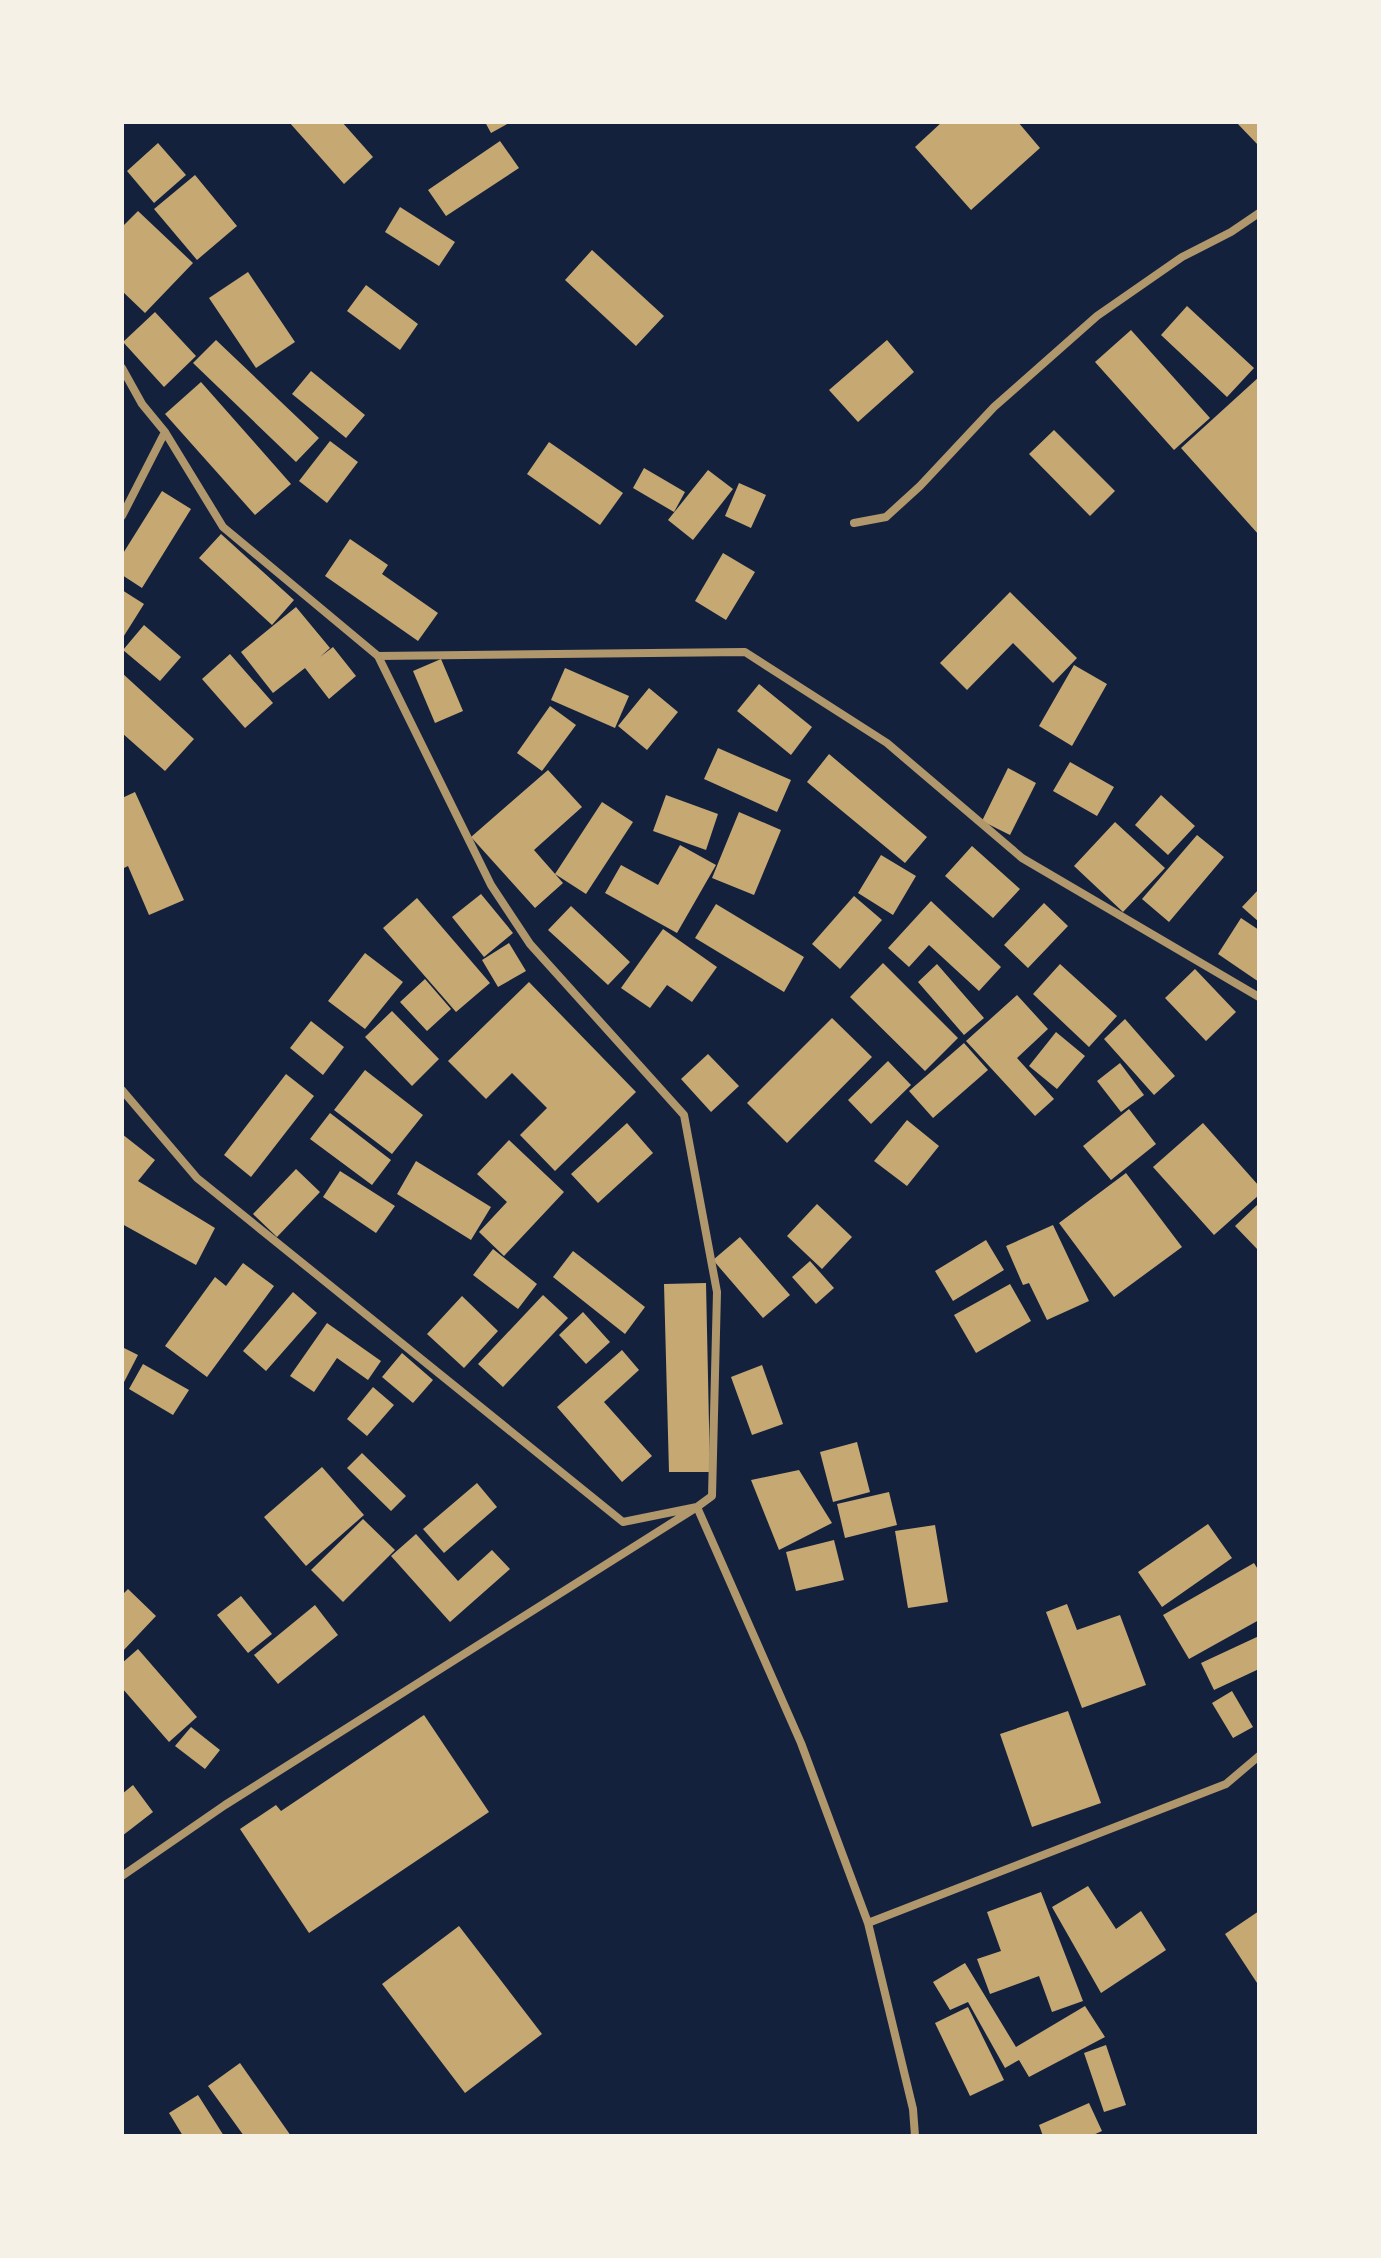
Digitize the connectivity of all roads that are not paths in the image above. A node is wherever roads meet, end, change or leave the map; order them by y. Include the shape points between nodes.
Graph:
1 (1259, 213) edge
2 (122, 368) edge
3 (165, 432) junction
4 (122, 516) edge
5 (854, 523) dead end
6 (378, 656) junction
7 (1259, 997) edge
8 (122, 1090) edge
9 (697, 1507) junction
10 (1259, 1756) edge
11 (122, 1876) edge
12 (868, 1923) junction
13 (915, 2136) edge

1 - 5 street via 1182,257 1097,316 994,407 886,517
2 - 3 street
3 - 4 street
3 - 6 street via 223,527
6 - 7 street via 745,652 887,743 1022,858
6 - 9 street via 491,885 530,944 684,1115 717,1292 712,1496
8 - 9 street via 197,1178 623,1522
9 - 11 street via 225,1805
9 - 12 street via 801,1743
10 - 12 street via 1226,1784
12 - 13 street

